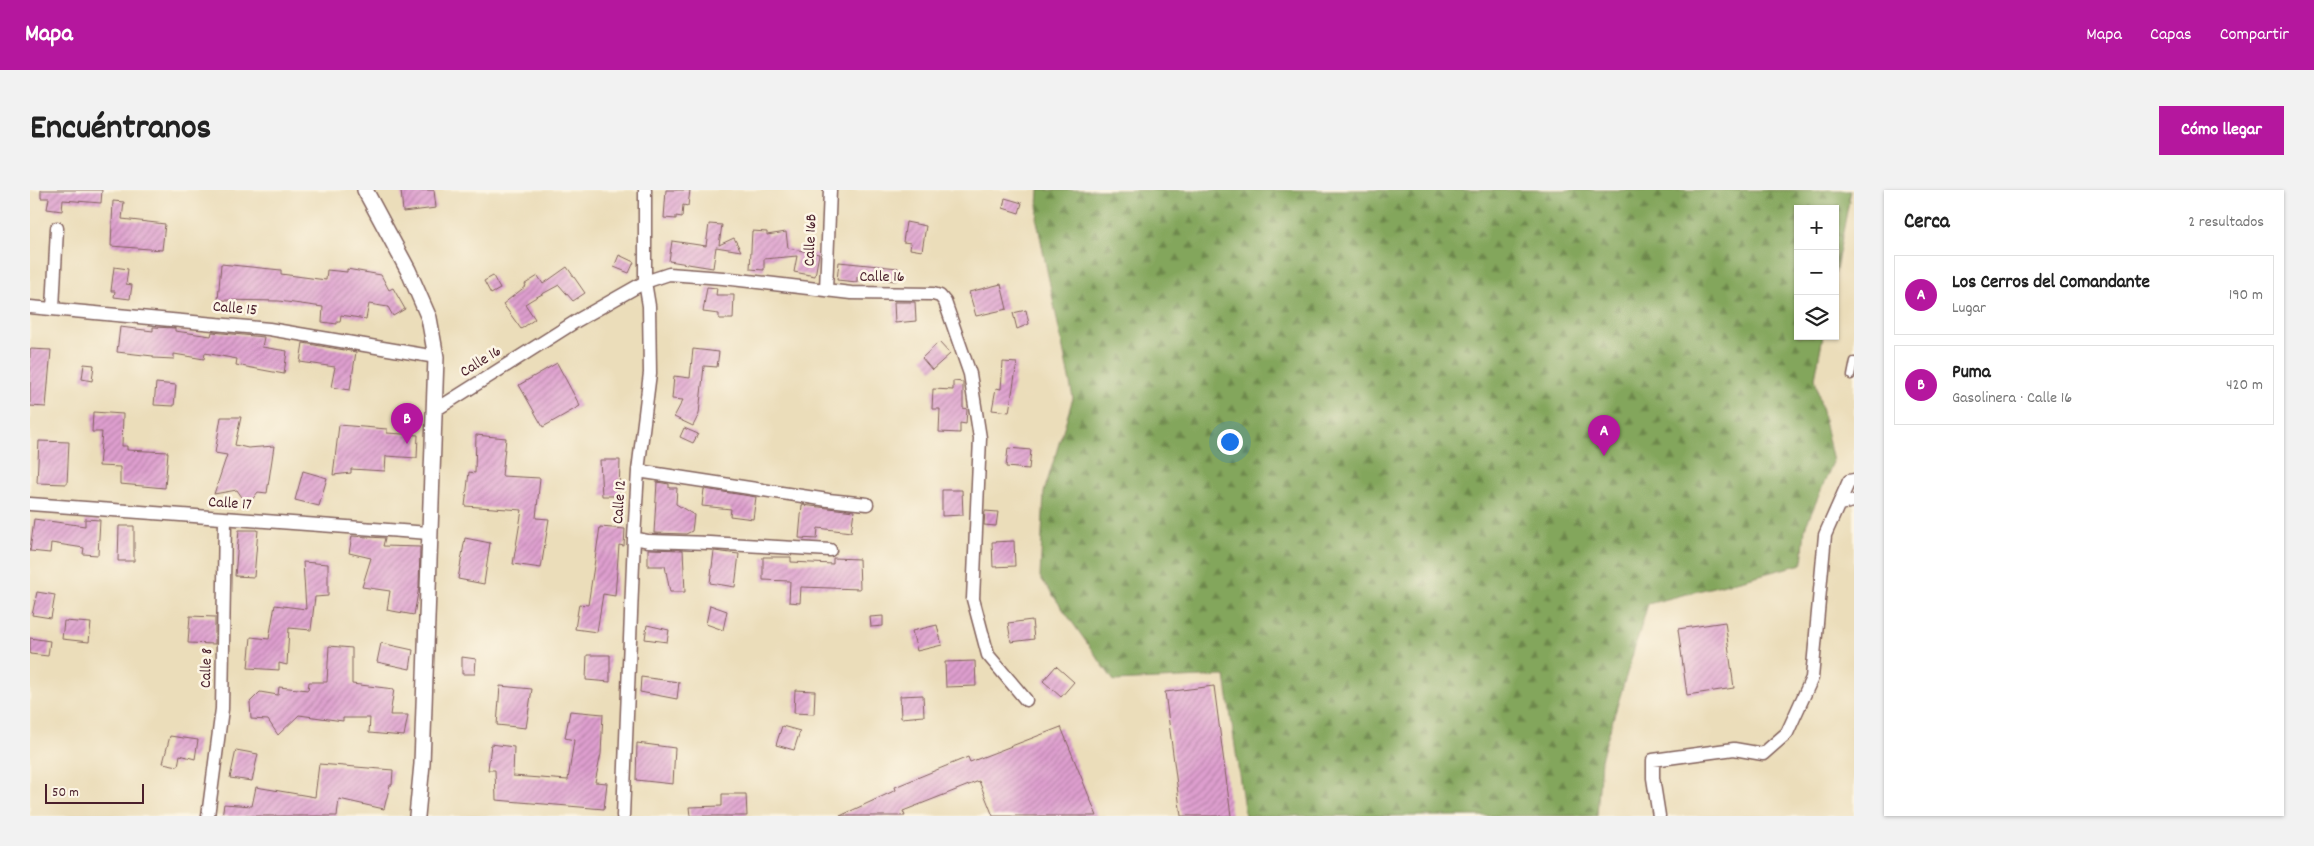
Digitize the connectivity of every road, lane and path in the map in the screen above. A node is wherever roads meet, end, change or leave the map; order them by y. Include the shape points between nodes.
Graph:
1 (365, 190) edge
2 (645, 190) edge
3 (830, 190) edge
4 (57, 228) dead end
5 (646, 282) junction
6 (826, 290) junction
7 (30, 307) edge
8 (53, 309) junction
9 (436, 357) junction
10 (1854, 361) edge
11 (1851, 376) dead end
12 (434, 411) junction
13 (638, 471) junction
14 (1851, 481) edge
15 (1854, 501) edge
16 (30, 504) edge
17 (867, 504) dead end
18 (1839, 504) junction
19 (225, 520) junction
20 (429, 533) junction
21 (634, 538) junction
22 (830, 550) dead end
23 (1026, 700) dead end
24 (208, 816) edge
25 (417, 816) edge
26 (623, 816) edge
27 (1659, 816) edge

1 - 9 street via 408,270 429,318
2 - 5 street, Calle 12
3 - 6 street, Calle 16B
4 - 8 street
5 - 6 street, Calle 16 via 669,274
5 - 12 street, Calle 16 via 578,320
5 - 13 street, Calle 12 via 650,373
6 - 23 street, Calle 16 via 933,294 945,302 970,374 980,438 973,599 988,655
7 - 8 street, Calle 15
8 - 9 street, Calle 15 via 269,328
9 - 12 street
10 - 11 lane
12 - 20 street
13 - 17 street
13 - 21 street, Calle 12
14 - 18 street
15 - 18 street
16 - 19 street, Calle 17
18 - 27 street via 1825,535 1812,678 1787,733 1763,754 1734,749 1653,760
19 - 20 street, Calle 17
19 - 24 street, Calle 8 via 222,709
20 - 25 street via 422,764
21 - 22 street via 648,542
21 - 26 street, Calle 12

